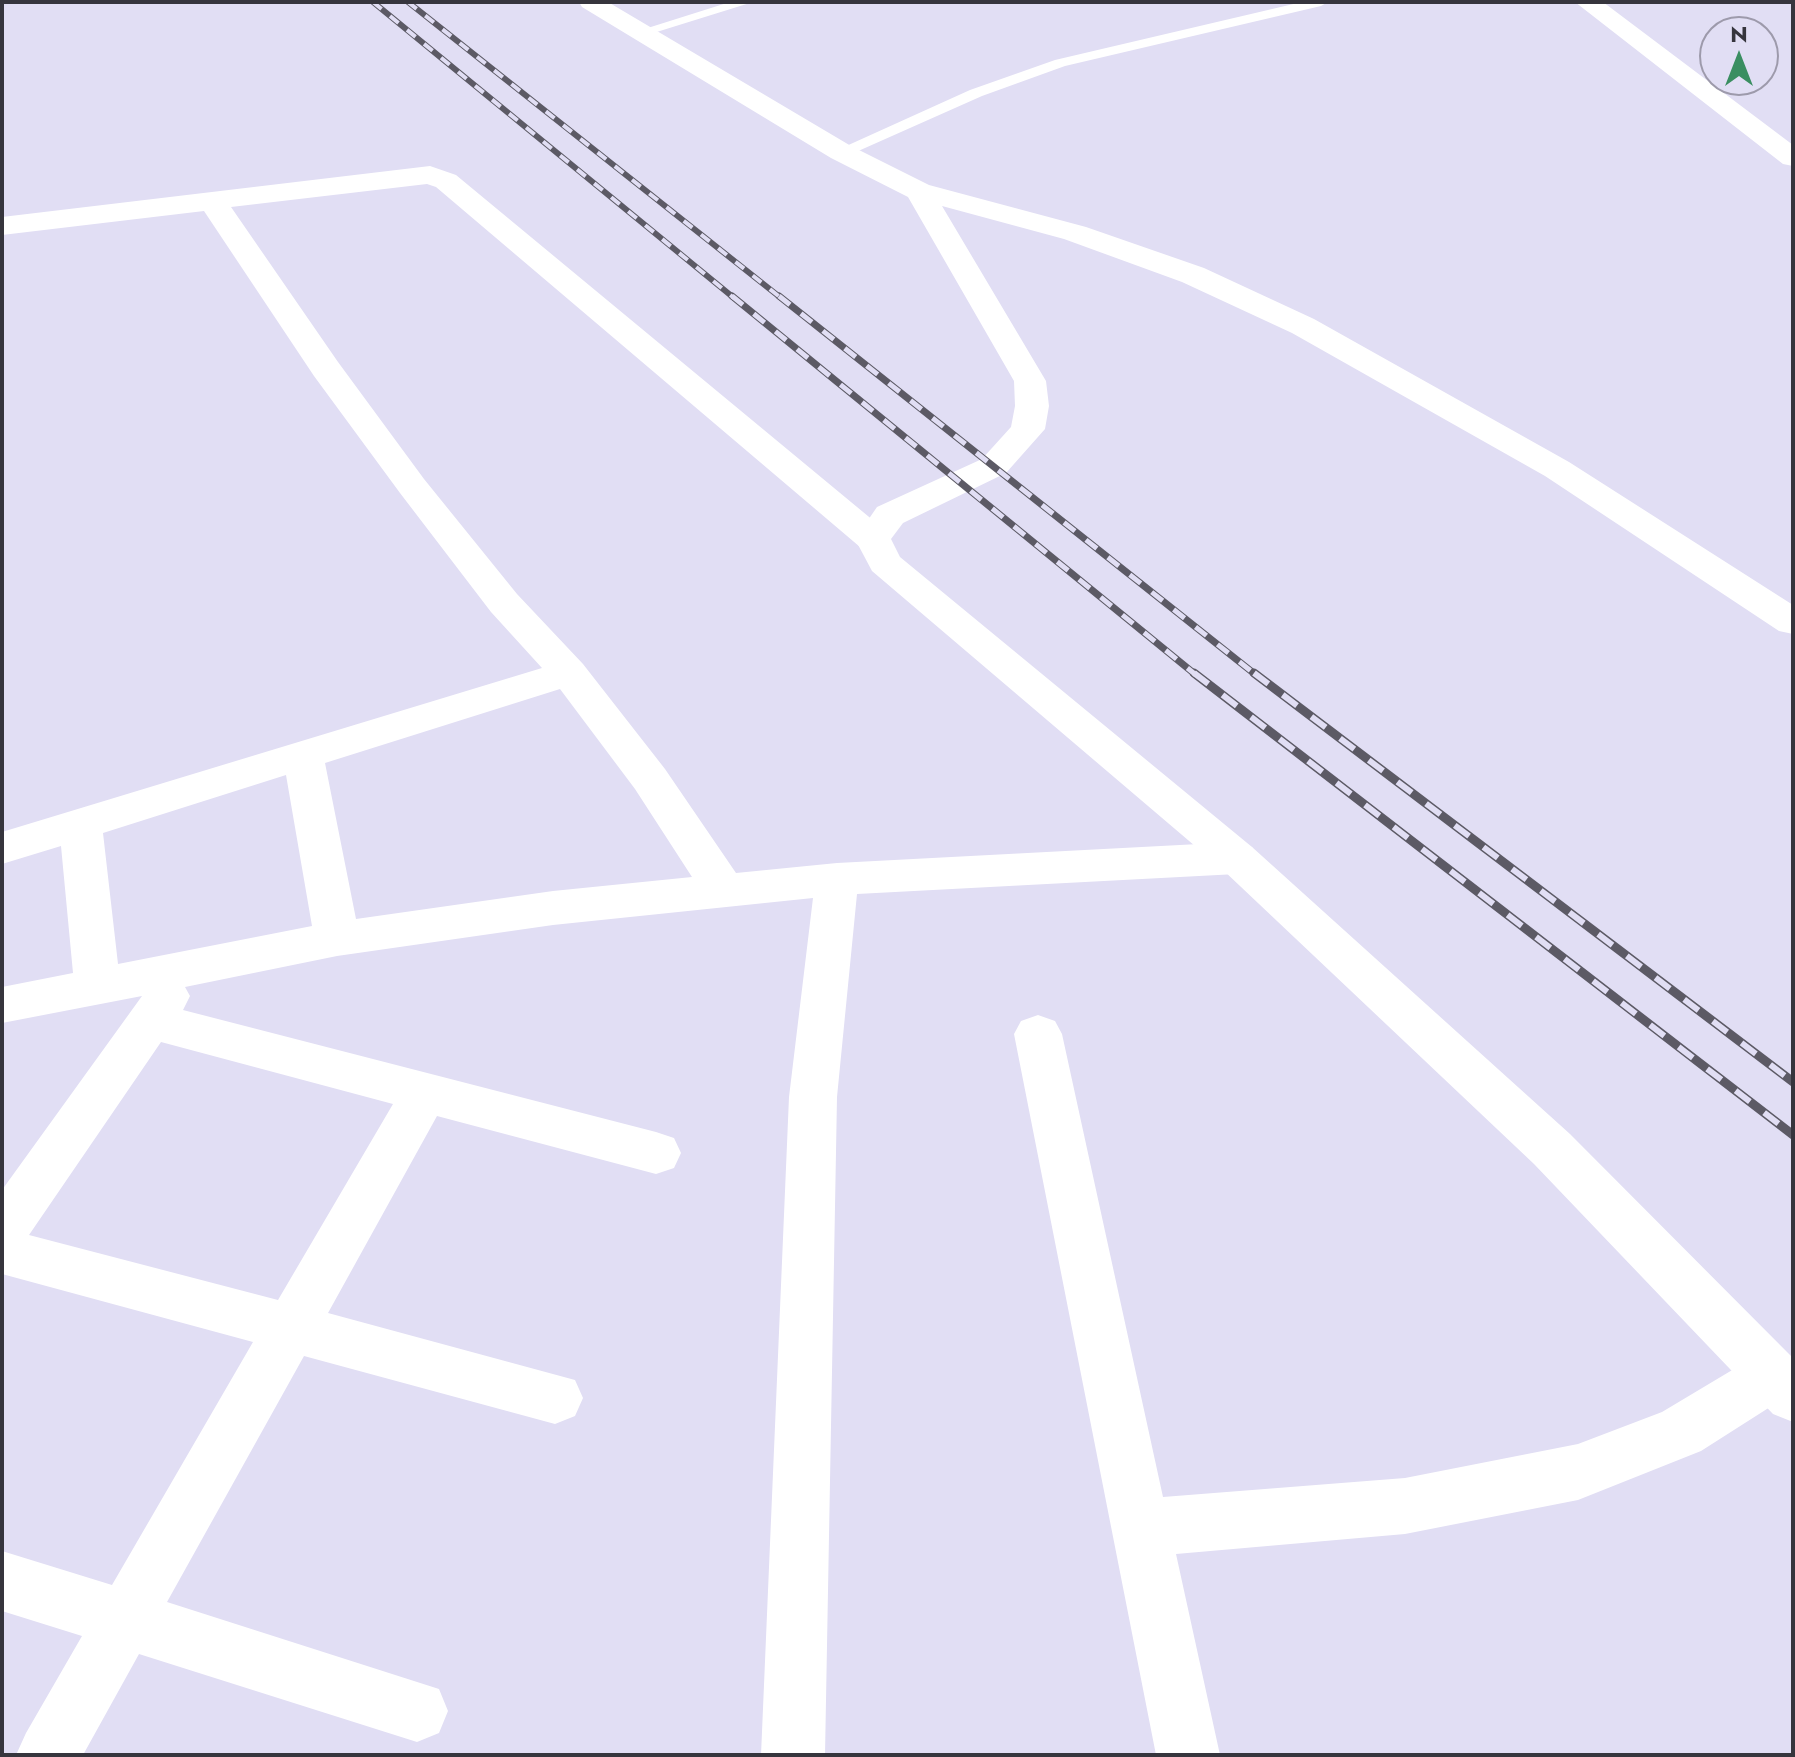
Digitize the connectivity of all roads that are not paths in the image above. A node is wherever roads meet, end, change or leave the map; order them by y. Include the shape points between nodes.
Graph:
1 (591, 2) edge
2 (746, 2) edge
3 (1321, 2) edge
4 (1587, 2) edge
5 (642, 32) junction
6 (841, 152) junction
7 (1793, 158) edge
8 (919, 191) junction
9 (211, 200) junction
10 (2, 226) edge
11 (873, 539) junction
12 (1793, 622) edge
13 (569, 673) junction
14 (303, 754) junction
15 (80, 823) junction
16 (2, 848) edge
17 (1237, 858) junction
18 (837, 879) junction
19 (723, 889) junction
20 (337, 939) junction
21 (185, 971) junction
22 (98, 987) junction
23 (2, 1005) edge
24 (150, 1020) junction
25 (1038, 1034) dead end
26 (425, 1092) junction
27 (656, 1153) dead end
28 (2, 1231) edge
29 (2, 1251) edge
30 (291, 1328) junction
31 (1783, 1386) edge
32 (555, 1398) dead end
33 (1142, 1528) junction
34 (2, 1581) edge
35 (125, 1620) junction
36 (417, 1711) dead end
37 (48, 1755) edge
38 (793, 1755) edge
39 (1188, 1755) edge

1 - 5 street
2 - 5 lane
3 - 6 lane via 1060,63
4 - 7 street
5 - 6 street
6 - 8 street
8 - 11 street via 1030,381 1032,406 1028,429 994,466 890,515
8 - 12 street via 1075,233 1193,275 1303,326 1557,469
9 - 10 street
9 - 11 street via 411,176 446,181
9 - 13 street via 412,486 504,603
11 - 17 street via 885,563
13 - 14 street
13 - 19 street via 650,779
14 - 15 street
14 - 20 street
15 - 16 street
15 - 22 street
17 - 18 street
17 - 31 street via 1552,1149
18 - 19 street
18 - 38 street via 813,1097
19 - 20 street
20 - 21 street
21 - 22 street
21 - 24 street
22 - 23 street
24 - 26 street
24 - 28 street
25 - 33 street
26 - 27 street
26 - 30 street
29 - 30 street
30 - 32 street
30 - 35 street
31 - 33 street via 1578,1472 1405,1506
33 - 39 street
34 - 35 street
35 - 36 street
35 - 37 street

